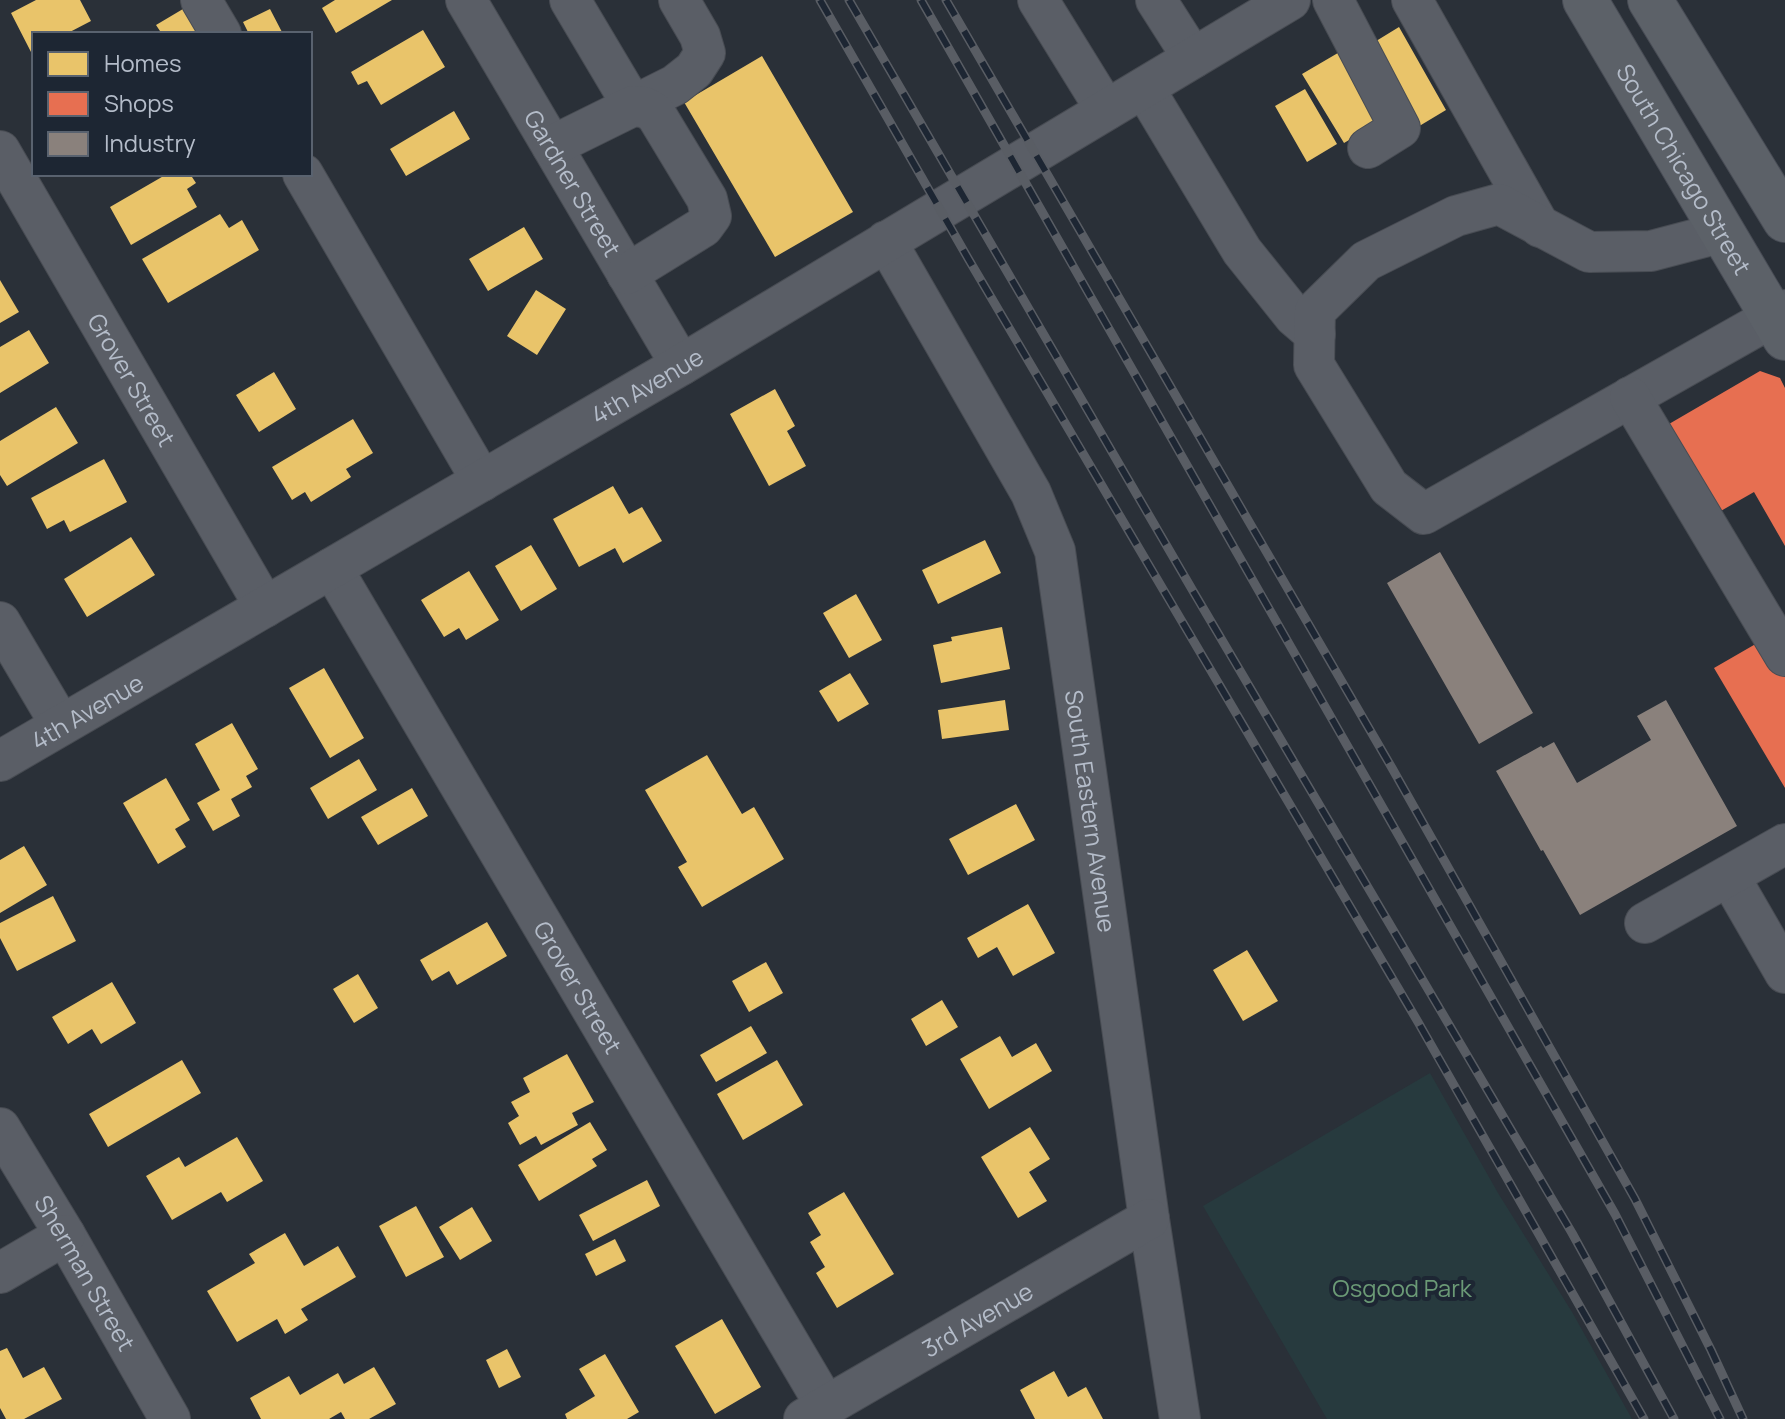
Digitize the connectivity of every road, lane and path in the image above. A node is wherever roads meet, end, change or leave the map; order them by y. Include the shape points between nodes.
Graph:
1 (201, 0) edge
2 (570, 0) edge
3 (679, 0) edge
4 (1038, 0) edge
5 (1290, 0) edge
6 (1333, 0) edge
7 (1412, 0) edge
8 (1585, 0) edge
9 (1650, 0) edge
10 (1159, 1) edge
11 (479, 4) edge
12 (220, 32) edge
13 (1193, 58) junction
14 (1144, 88) junction
15 (633, 106) junction
16 (1106, 110) junction
17 (552, 146) junction
18 (1368, 148) dead end
19 (0, 151) edge
20 (304, 176) edge
21 (1785, 220) edge
22 (1540, 227) junction
23 (1723, 232) junction
24 (886, 241) junction
25 (627, 274) junction
26 (1781, 322) edge
27 (1315, 334) junction
28 (681, 365) junction
29 (1630, 397) junction
30 (482, 481) junction
31 (332, 568) junction
32 (265, 607) junction
33 (0, 622) edge
34 (1785, 656) edge
35 (61, 725) junction
36 (0, 761) edge
37 (1785, 844) edge
38 (1729, 876) junction
39 (1645, 923) dead end
40 (1785, 973) edge
41 (0, 1128) edge
42 (1149, 1219) junction
43 (65, 1235) junction
44 (0, 1273) edge
45 (815, 1413) edge
46 (170, 1419) edge
47 (1180, 1419) edge

1 - 12 street
2 - 15 street
3 - 15 street via 705,53 675,85
4 - 16 street
5 - 13 street, 4th Avenue
6 - 18 street via 1400,128
7 - 22 street
8 - 23 main road, South Chicago Street
9 - 21 main road
10 - 13 street
11 - 17 street, Gardner Street
13 - 14 street, 4th Avenue
14 - 16 street, 4th Avenue
14 - 27 street via 1242,251
15 - 17 street
15 - 25 street via 655,113 707,199 711,216 703,227
16 - 24 street, 4th Avenue
17 - 25 street, Gardner Street
19 - 32 street, Grover Street
20 - 30 street
22 - 23 street via 1589,252 1651,251
22 - 27 street via 1499,204 1456,216 1366,261 1315,311
23 - 26 main road, South Chicago Street
24 - 28 street, 4th Avenue
24 - 42 street, South Eastern Avenue via 1031,493 1055,551
25 - 28 street, Gardner Street
26 - 29 street
27 - 29 street via 1314,365 1389,487 1424,514
28 - 30 street, 4th Avenue
29 - 34 street
30 - 31 street, 4th Avenue
31 - 32 street, 4th Avenue
31 - 45 street, Grover Street
32 - 35 street, 4th Avenue
33 - 35 street
35 - 36 street, 4th Avenue
37 - 38 street
38 - 39 street
38 - 40 street
41 - 43 street, Sherman Street
42 - 45 street, 3rd Avenue
42 - 47 street, South Eastern Avenue
43 - 44 street
43 - 46 street, Sherman Street

